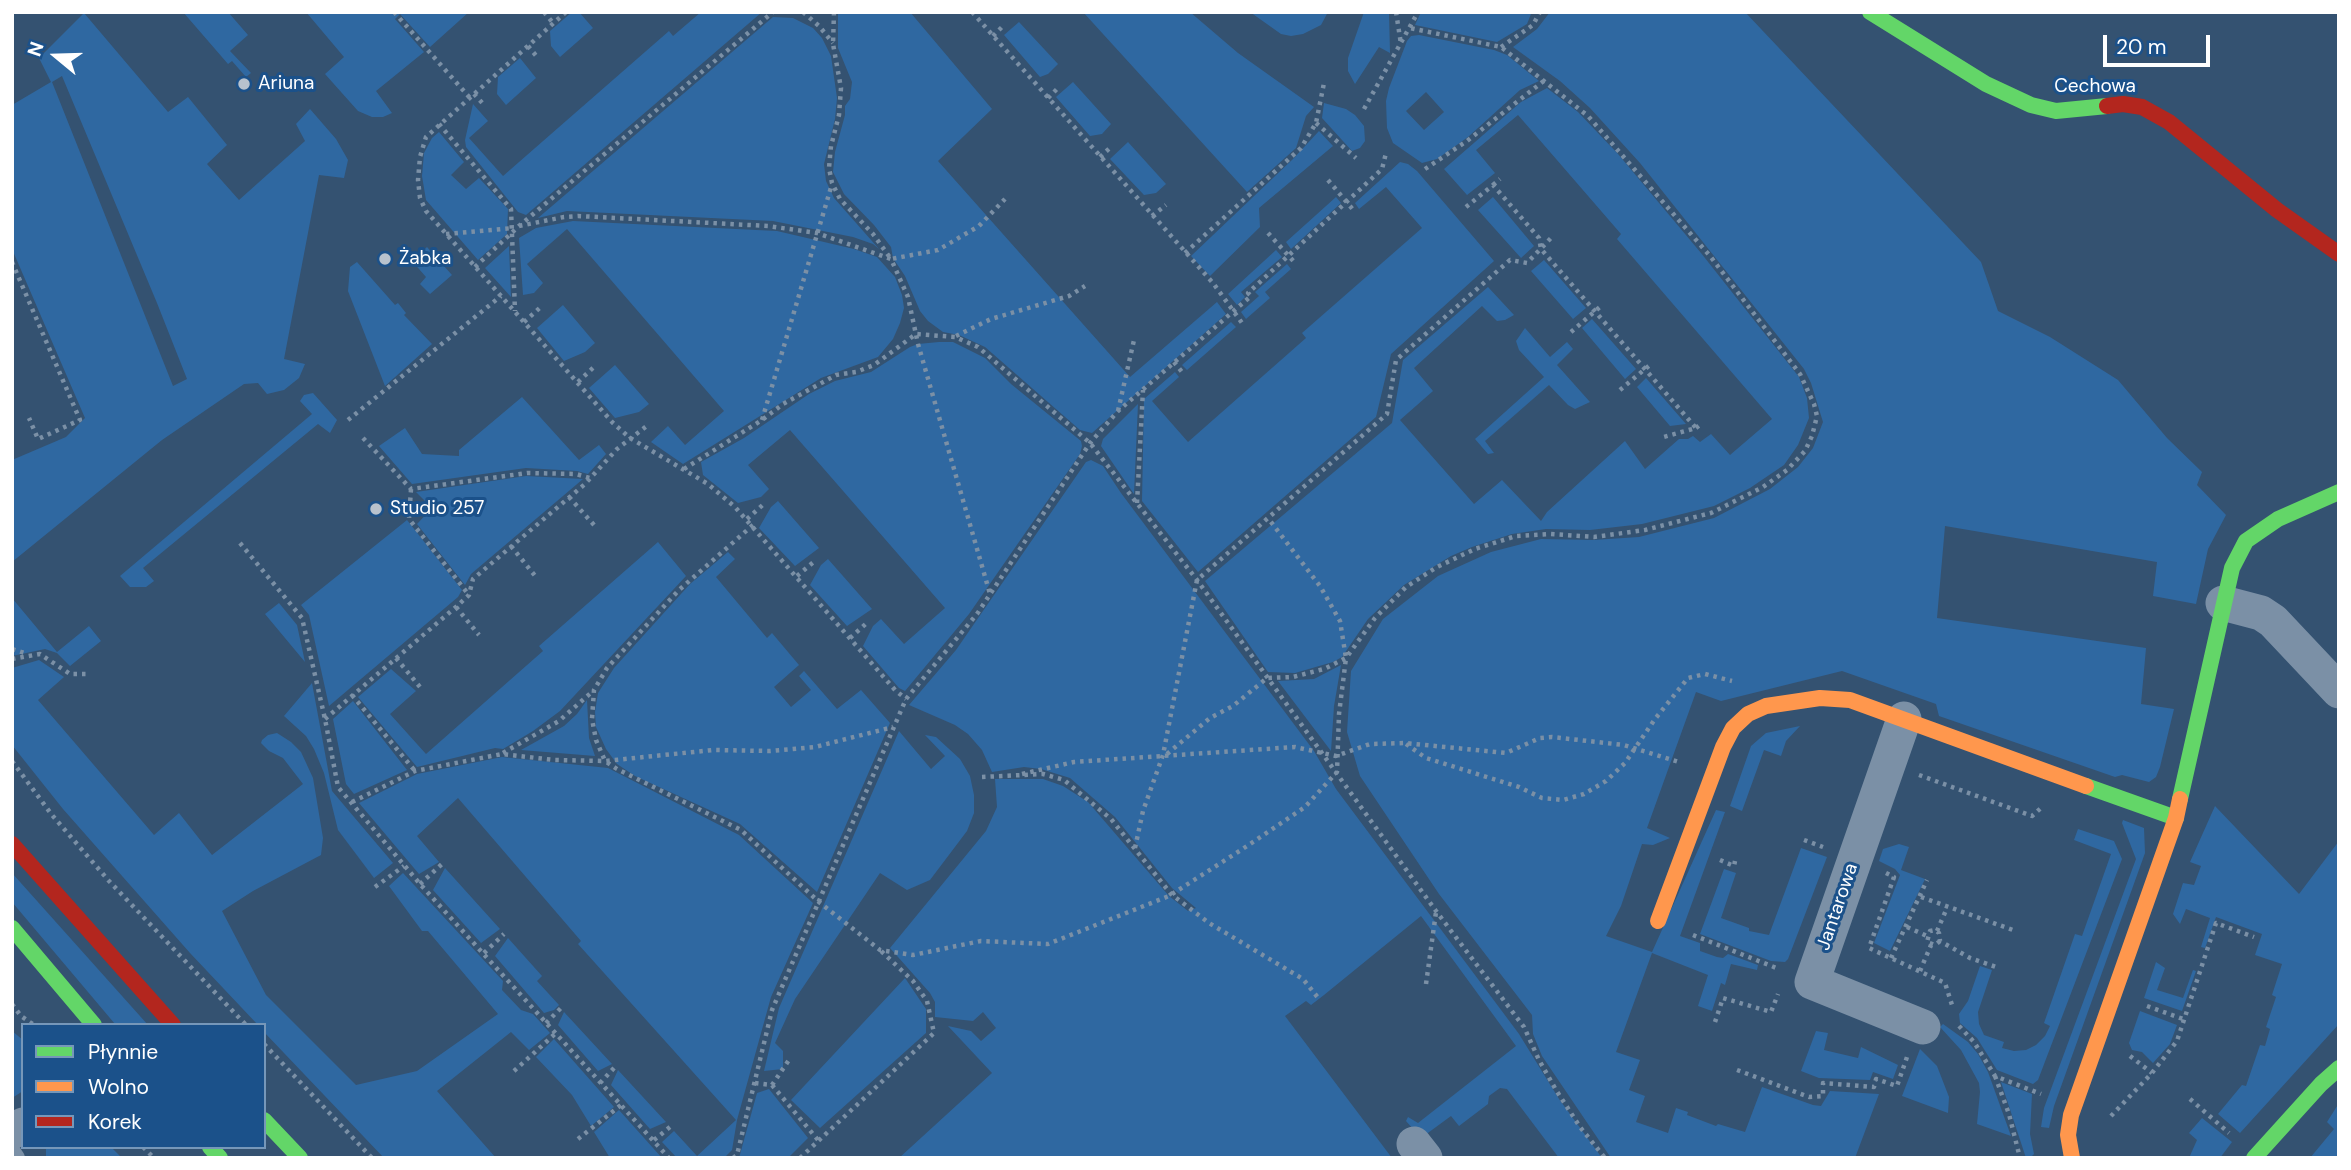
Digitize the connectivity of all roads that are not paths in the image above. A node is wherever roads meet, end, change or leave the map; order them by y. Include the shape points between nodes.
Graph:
1 (1870, 12) edge
2 (2339, 254) edge
3 (2339, 492) edge
4 (2223, 603) junction
5 (2339, 691) edge
6 (1899, 733) junction
7 (2176, 818) junction
8 (12, 844) edge
9 (1658, 921) dead end
10 (12, 928) edge
11 (92, 1023) edge
12 (171, 1023) edge
13 (1929, 1033) road end
14 (2339, 1068) edge
15 (266, 1122) edge
16 (12, 1152) edge
17 (16, 1158) edge
18 (300, 1158) edge
19 (2072, 1158) edge
20 (2254, 1158) edge

1 - 2 street, Cechowa via 1986,84 2031,105 2056,111 2123,104 2143,107 2169,122
3 - 4 street via 2278,519 2246,541 2232,568
4 - 5 street via 2273,621
4 - 7 street
6 - 7 street
6 - 9 street via 1850,700 1820,698 1766,706 1748,714 1733,728
6 - 13 street, Jantarowa via 1812,982
7 - 19 street via 2071,1115
8 - 12 street
10 - 11 street
14 - 20 street
15 - 18 street
16 - 17 lane

